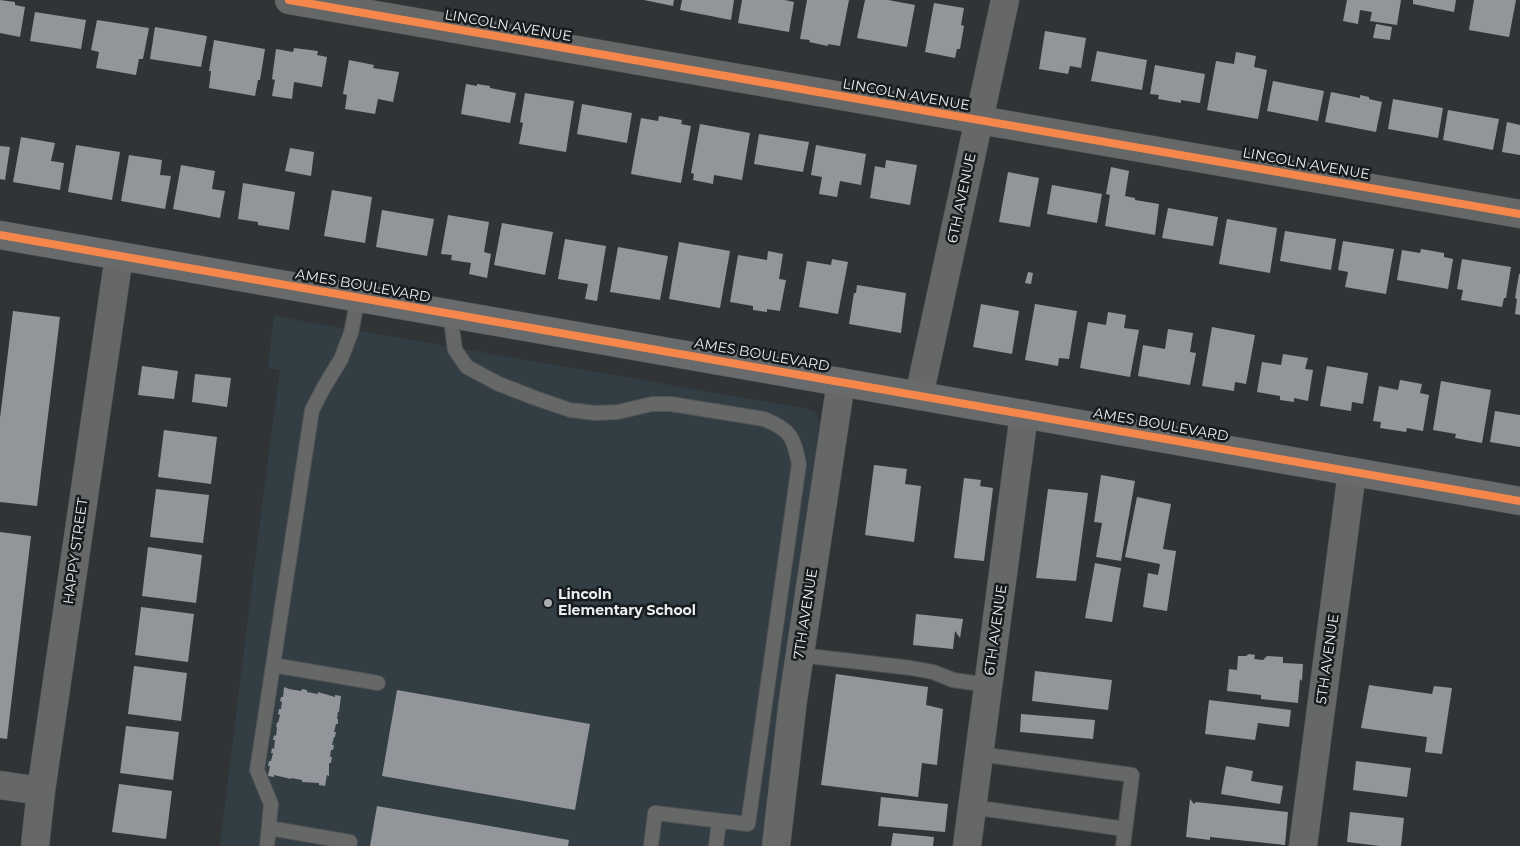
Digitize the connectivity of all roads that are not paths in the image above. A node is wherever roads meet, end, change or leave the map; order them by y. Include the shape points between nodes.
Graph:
1 (289, 0) edge
2 (1005, 0) edge
3 (978, 121) junction
4 (1520, 214) edge
5 (0, 235) edge
6 (119, 256) junction
7 (358, 297) junction
8 (450, 313) junction
9 (841, 382) junction
10 (920, 396) junction
11 (1024, 414) junction
12 (1352, 472) junction
13 (1520, 501) edge
14 (800, 655) junction
15 (273, 665) junction
16 (378, 683) dead end
17 (988, 685) junction
18 (980, 754) junction
19 (0, 785) edge
20 (41, 791) junction
21 (972, 808) junction
22 (719, 821) junction
23 (269, 828) junction
24 (1125, 829) junction
25 (765, 830) edge
26 (350, 842) dead end
27 (35, 846) edge
28 (267, 846) edge
29 (651, 846) edge
30 (716, 846) edge
31 (967, 846) edge
32 (1123, 846) edge
33 (1303, 846) edge

1 - 3 street, LINCOLN AVENUE
2 - 3 street, 6TH AVENUE
3 - 4 street, LINCOLN AVENUE
3 - 10 street, 6TH AVENUE
5 - 6 street, AMES BOULEVARD
6 - 7 street, AMES BOULEVARD
6 - 20 street, HAPPY STREET
7 - 8 street, AMES BOULEVARD
7 - 15 lane via 351,333 341,359 312,410
8 - 9 street, AMES BOULEVARD
8 - 25 lane via 454,350 468,367 535,398 570,410 596,413 671,404 764,419 789,433 799,464
9 - 10 street, AMES BOULEVARD
9 - 14 street, 7TH AVENUE
10 - 11 street, AMES BOULEVARD
11 - 12 street, AMES BOULEVARD
11 - 17 street, 6TH AVENUE
12 - 13 street, AMES BOULEVARD
12 - 33 street, 5TH AVENUE
14 - 17 lane via 911,668 953,680
14 - 25 street, 7TH AVENUE
15 - 16 lane
15 - 23 lane via 256,770 271,804
17 - 18 street, 6TH AVENUE
18 - 21 street, 6TH AVENUE
18 - 24 lane via 1132,775
19 - 20 street
20 - 27 street, HAPPY STREET
21 - 24 lane
21 - 31 street, 6TH AVENUE
22 - 25 lane
22 - 29 lane via 655,813
22 - 30 lane
23 - 26 lane
23 - 28 lane
24 - 32 lane

